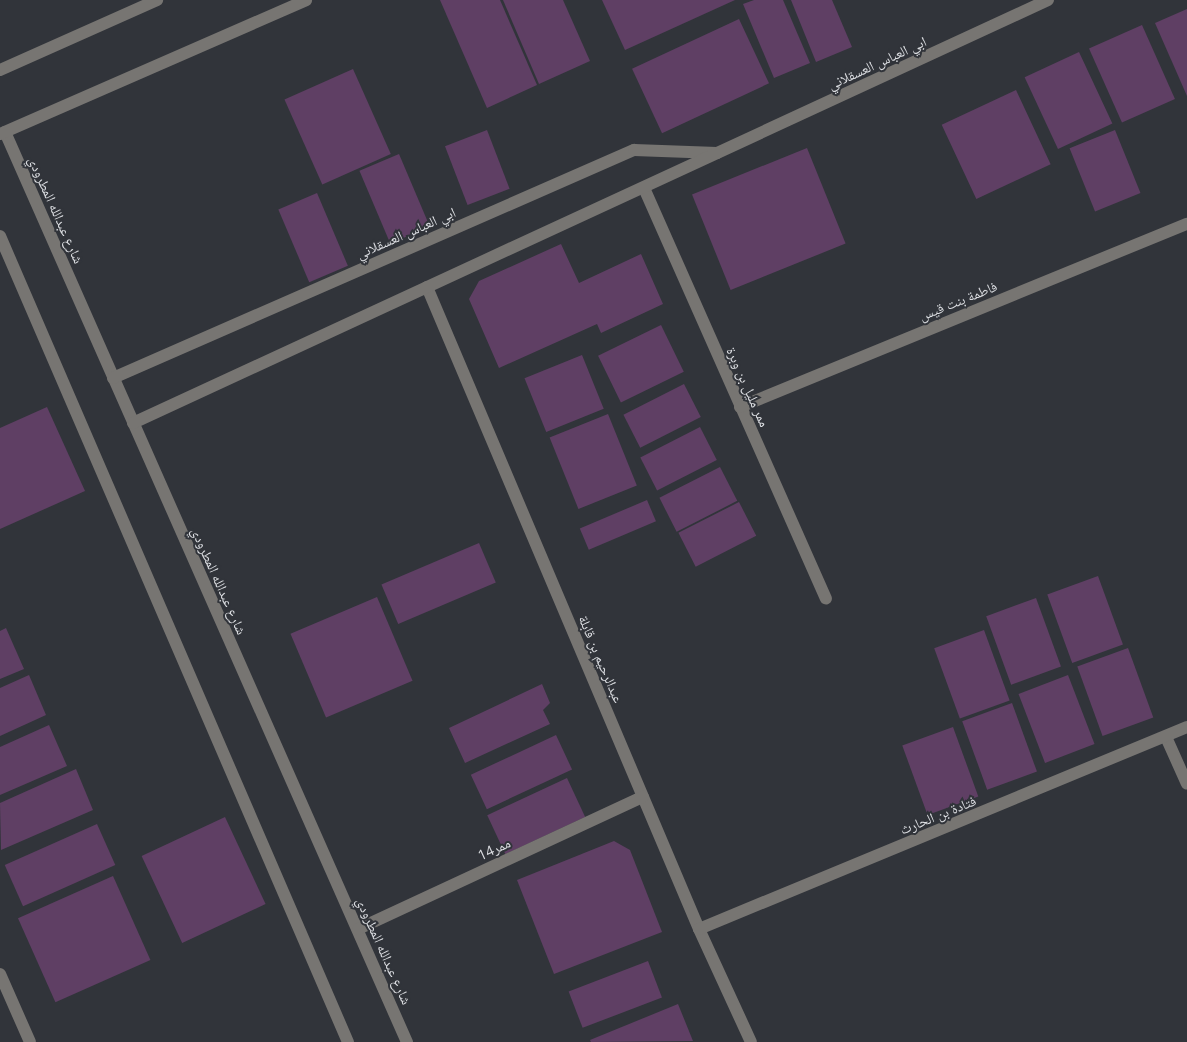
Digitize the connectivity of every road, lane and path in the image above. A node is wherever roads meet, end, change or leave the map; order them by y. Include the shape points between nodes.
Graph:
1 (157, 0) edge
2 (306, 0) edge
3 (1048, 0) edge
4 (0, 70) edge
5 (2, 133) edge
6 (719, 153) junction
7 (644, 188) junction
8 (1187, 224) edge
9 (0, 236) edge
10 (426, 287) junction
11 (113, 378) junction
12 (740, 407) junction
13 (133, 423) junction
14 (826, 598) dead end
15 (1187, 727) edge
16 (1166, 737) junction
17 (1187, 784) edge
18 (643, 797) junction
19 (358, 929) junction
20 (699, 929) junction
21 (0, 974) edge
22 (30, 1042) edge
23 (348, 1042) edge
24 (407, 1042) edge
25 (751, 1042) edge

1 - 4 street
2 - 5 street
3 - 6 street, ابي العباس العسقلاني
5 - 11 street, شارع عبدالله المطرودي
6 - 7 street, ابي العباس العسقلاني
6 - 11 street, ابي العباس العسقلاني via 634,150
7 - 10 street, ابي العباس العسقلاني
7 - 12 street, ممر مليل بن وبرة
8 - 12 street, فاطمة بنت قيس
9 - 23 street
10 - 13 street, ابي العباس العسقلاني
10 - 18 street, عبدالرحيم بن قابلة
11 - 13 street, شارع عبدالله المطرودي
12 - 14 street, ممر مليل بن وبرة
13 - 19 street, شارع عبدالله المطرودي
15 - 16 street, فتادة بن الحارث
16 - 17 street
16 - 20 street, فتادة بن الحارث
18 - 19 street, ممر14
18 - 20 street, عبدالرحيم بن قابلة
19 - 24 street, شارع عبدالله المطرودي
20 - 25 street, عبدالرحيم بن قابلة
21 - 22 street

